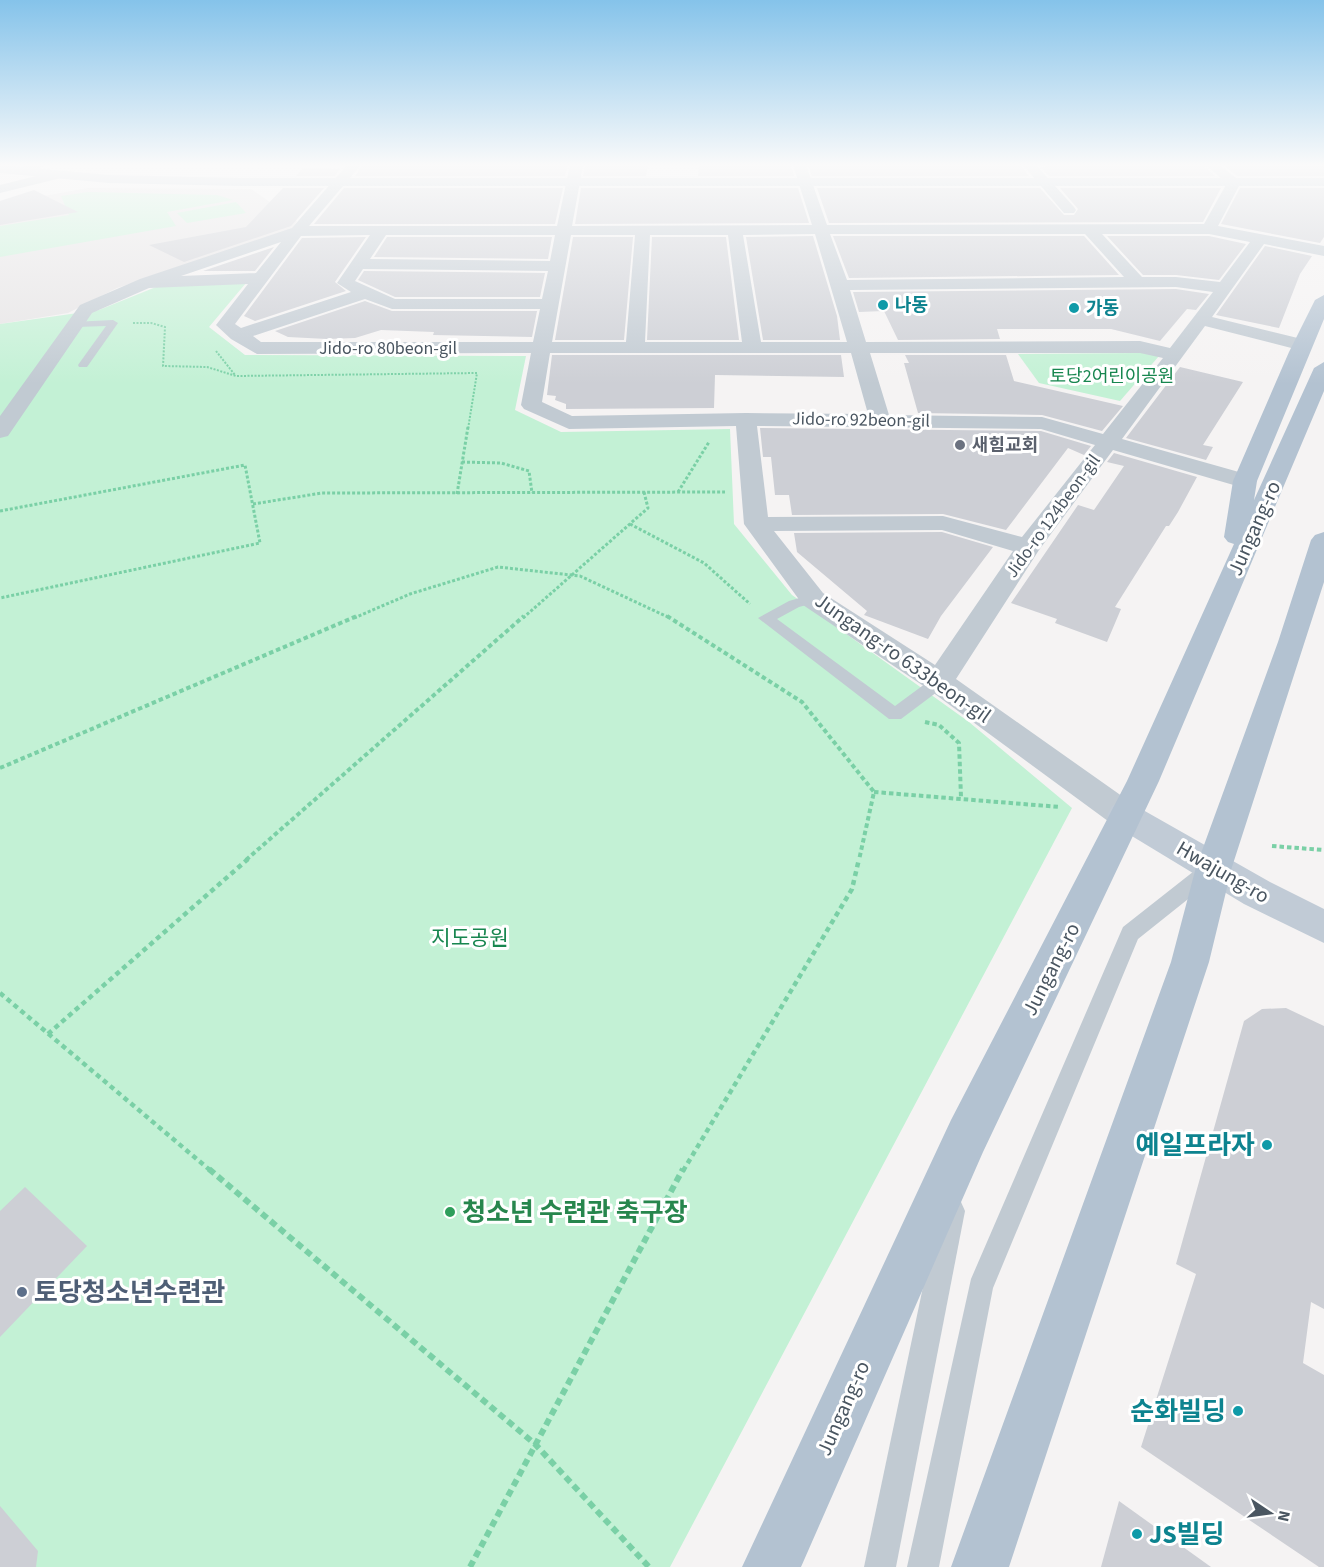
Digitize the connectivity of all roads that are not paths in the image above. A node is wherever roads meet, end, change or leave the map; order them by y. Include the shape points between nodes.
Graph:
1 (276, 238) edge
2 (292, 238) edge
3 (376, 238) edge
4 (563, 238) edge
5 (643, 238) edge
6 (736, 238) edge
7 (825, 238) edge
8 (1097, 238) edge
9 (1256, 238) edge
10 (1260, 239) junction
11 (1324, 251) edge
12 (357, 264) junction
13 (558, 266) junction
14 (261, 278) junction
15 (146, 283) junction
16 (1138, 283) junction
17 (840, 285) junction
18 (1224, 288) junction
19 (365, 293) junction
20 (1324, 300) edge
21 (549, 304) junction
22 (1201, 320) junction
23 (76, 324) junction
24 (238, 335) junction
25 (1303, 345) junction
26 (542, 347) junction
27 (635, 347) junction
28 (752, 347) junction
29 (860, 348) junction
30 (1175, 355) junction
31 (83, 365) dead end
32 (1324, 368) edge
33 (746, 419) junction
34 (880, 420) junction
35 (0, 431) edge
36 (1107, 442) junction
37 (1245, 482) junction
38 (756, 524) junction
39 (1324, 540) edge
40 (1028, 547) junction
41 (1324, 578) edge
42 (1231, 580) junction
43 (813, 599) junction
44 (1292, 642) junction
45 (939, 682) junction
46 (1124, 816) junction
47 (1214, 867) junction
48 (1324, 927) edge
49 (967, 1136) junction
50 (771, 1567) edge
51 (880, 1567) edge
52 (923, 1567) edge
53 (980, 1567) edge

1 - 15 street
2 - 14 street
3 - 12 street
4 - 13 street, Jido-ro 92beon-gil
5 - 27 street
6 - 28 street
7 - 17 street
8 - 16 street
9 - 10 street
10 - 11 street
10 - 18 street, Jido-ro 124beon-gil
12 - 13 street
12 - 19 street via 345,283
13 - 21 street, Jido-ro 92beon-gil
14 - 15 street
14 - 24 street via 225,325
15 - 23 street via 86,309
16 - 17 street
16 - 18 street via 1176,282
17 - 29 street
18 - 22 street, Jido-ro 124beon-gil
19 - 21 street via 392,304
19 - 24 street, Jido-ro 80beon-gil
20 - 25 main road
21 - 26 street, Jido-ro 92beon-gil
22 - 25 street
22 - 30 street, Jido-ro 124beon-gil
23 - 31 lane via 113,323
23 - 35 street
24 - 26 street, Jido-ro 80beon-gil via 257,348
25 - 37 main road
26 - 27 street
26 - 33 street, Jido-ro 92beon-gil via 531,405 569,423
27 - 28 street
28 - 29 street
29 - 30 street via 1140,347
29 - 34 street
30 - 36 street, Jido-ro 124beon-gil
32 - 42 main road, Jungang-ro
33 - 34 street, Jido-ro 92beon-gil
33 - 38 street
34 - 36 street, Jido-ro 92beon-gil via 1042,423
36 - 37 street, Jido-ro 92beon-gil
36 - 40 street, Jido-ro 124beon-gil
37 - 42 main road
38 - 40 street via 943,523
38 - 43 street, Jungang-ro 633beon-gil
39 - 44 main road
40 - 45 street, Jido-ro 124beon-gil
41 - 44 main road
42 - 46 main road, Jungang-ro
43 - 45 street, Jungang-ro 633beon-gil
43 - 45 lane via 766,618 895,715
44 - 47 main road
45 - 46 street, Jungang-ro 633beon-gil
46 - 47 main road, Hwajung-ro
46 - 49 main road, Jungang-ro
47 - 48 main road, Hwajung-ro
47 - 52 lane via 1130,933 980,1288
47 - 53 main road via 1190,962
49 - 50 main road, Jungang-ro
49 - 51 lane

